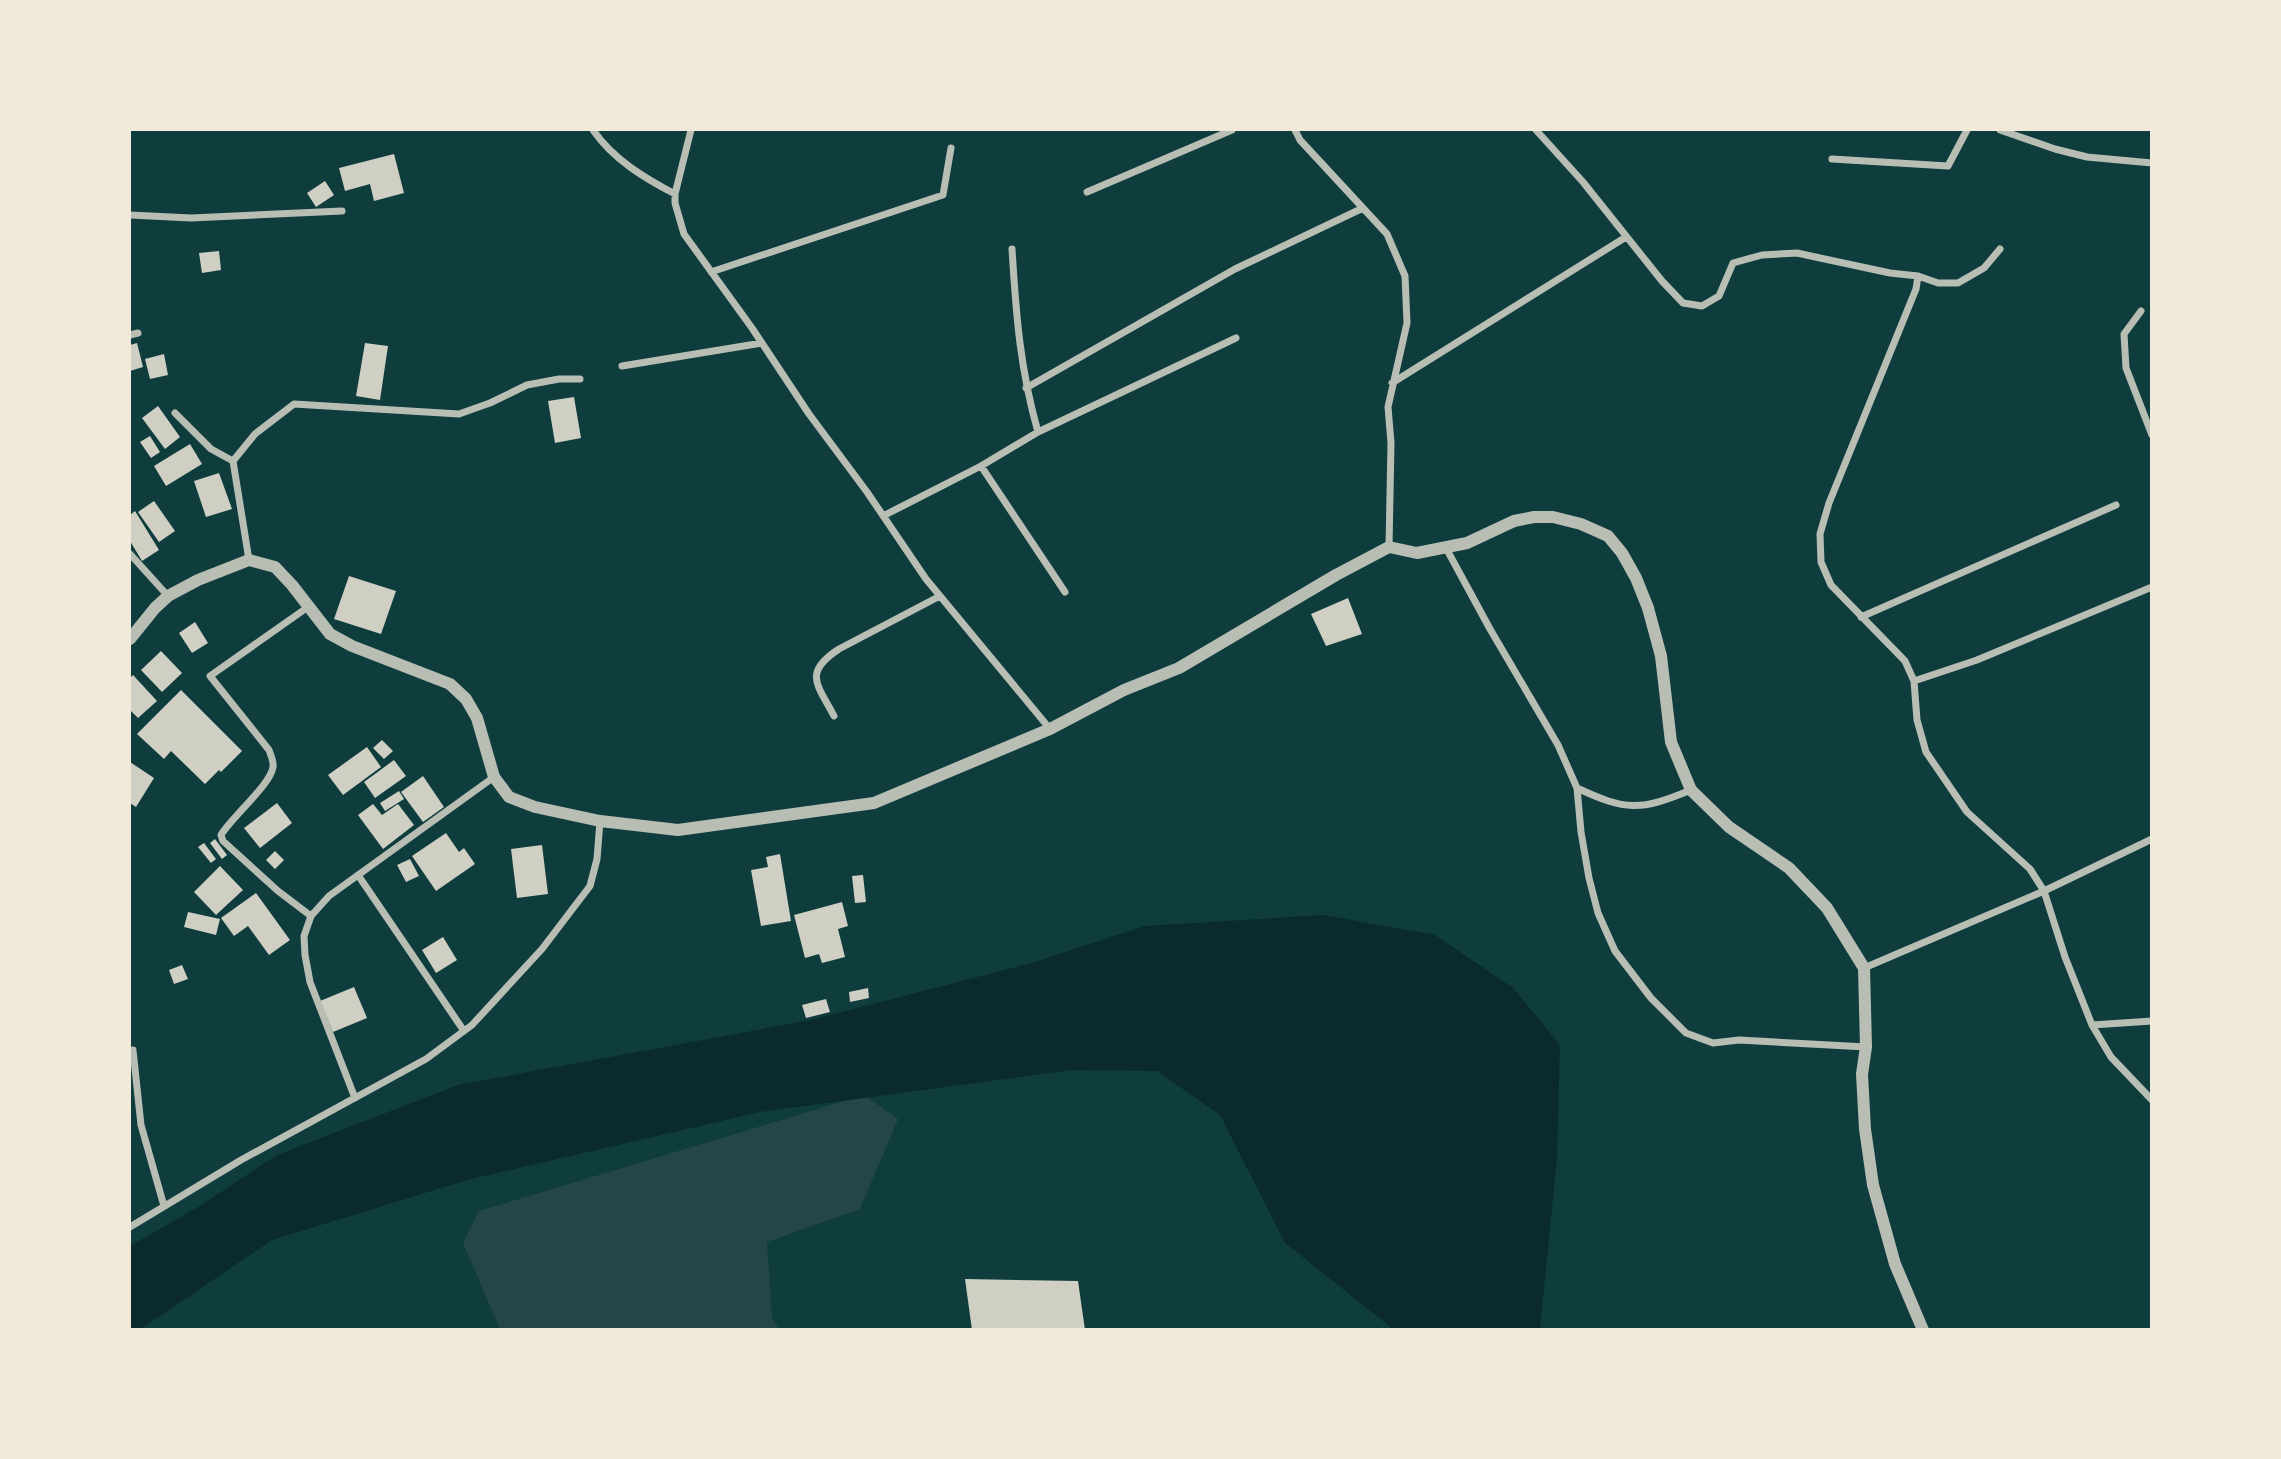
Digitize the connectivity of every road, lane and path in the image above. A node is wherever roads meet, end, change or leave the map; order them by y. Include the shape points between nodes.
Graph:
1 (593, 130) edge
2 (691, 130) edge
3 (1232, 130) edge
4 (1295, 130) edge
5 (1536, 130) edge
6 (1967, 130) edge
7 (2000, 130) edge
8 (951, 148) dead end
9 (1832, 159) dead end
10 (2151, 163) edge
11 (1087, 192) dead end
12 (675, 194) junction
13 (1363, 208) junction
14 (342, 211) dead end
15 (130, 215) edge
16 (1626, 237) junction
17 (1012, 249) dead end
18 (2000, 249) dead end
19 (710, 272) junction
20 (1918, 276) junction
21 (2141, 311) dead end
22 (1236, 338) dead end
23 (762, 343) junction
24 (622, 366) dead end
25 (580, 379) dead end
26 (1392, 384) junction
27 (1026, 388) junction
28 (175, 413) dead end
29 (1038, 432) junction
30 (2151, 435) edge
31 (233, 461) junction
32 (981, 466) junction
33 (2116, 505) dead end
34 (883, 516) junction
35 (1389, 547) junction
36 (1447, 548) junction
37 (130, 554) edge
38 (249, 560) junction
39 (2151, 587) edge
40 (1065, 592) dead end
41 (168, 596) junction
42 (940, 596) junction
43 (307, 607) junction
44 (1861, 617) junction
45 (130, 639) edge
46 (1914, 681) junction
47 (834, 716) dead end
48 (1050, 729) junction
49 (494, 777) junction
50 (1577, 788) junction
51 (1691, 790) junction
52 (600, 821) junction
53 (2151, 839) edge
54 (358, 875) junction
55 (2044, 891) junction
56 (311, 916) junction
57 (1864, 968) junction
58 (2151, 1021) edge
59 (2092, 1025) junction
60 (464, 1031) junction
61 (1866, 1047) junction
62 (133, 1050) dead end
63 (355, 1098) junction
64 (2151, 1100) edge
65 (164, 1206) junction
66 (130, 1227) edge
67 (1923, 1329) edge

1 - 12 street via 623,162
2 - 12 street
3 - 11 street
4 - 13 street
5 - 16 street
6 - 9 street via 1948,166
7 - 10 street via 2087,157
8 - 19 street via 943,195
12 - 19 street via 684,234
13 - 26 street via 1387,234 1405,276 1407,323
13 - 27 street via 1235,269
14 - 15 street via 191,218
16 - 20 street via 1683,303 1702,306 1719,296 1733,263 1762,255 1797,253
16 - 26 street
17 - 27 street
18 - 20 street via 1983,268 1958,283
19 - 23 street
20 - 44 street via 1820,534 1821,562 1831,585
21 - 30 street via 2124,334 2126,368
22 - 29 street
23 - 24 street
23 - 34 street
25 - 31 street via 527,385 459,414 294,404 255,435
26 - 35 street via 1388,407
27 - 29 street
28 - 31 street via 211,449
29 - 32 street
31 - 38 street
32 - 34 street
32 - 40 street
33 - 44 street
34 - 42 street
35 - 36 street via 1417,554
35 - 48 street via 1179,668 1124,690
36 - 50 street via 1558,745
36 - 51 street via 1534,517 1581,524 1608,536 1622,552 1647,608 1661,656 1671,742
37 - 41 street
38 - 41 street
38 - 43 street via 275,567
39 - 46 street via 1977,660
41 - 45 street
42 - 47 street via 839,649 816,669 815,680
42 - 48 street
43 - 49 street via 330,634 352,646 450,684 477,718
43 - 56 street via 210,676 269,751 274,764 271,776 221,835 223,841
44 - 46 street via 1905,661
46 - 55 street via 1917,720 1926,752 1967,811 2013,851
48 - 52 street via 874,803 678,830
49 - 52 street via 509,797
49 - 54 street
50 - 51 street via 1621,806 1646,805
50 - 61 street via 1589,877 1602,922 1615,951 1651,999 1686,1033 1713,1043 1739,1040
51 - 57 street via 1729,827 1789,869 1827,908
52 - 60 street via 590,886 542,949
53 - 55 street
54 - 56 street
54 - 60 street
55 - 57 street
55 - 59 street
56 - 63 street via 304,936 310,982
57 - 61 street
58 - 59 street
59 - 64 street via 2110,1057
60 - 63 street via 426,1059
61 - 67 street via 1862,1074 1873,1185 1895,1264
62 - 65 street via 141,1125
63 - 65 street
65 - 66 street

